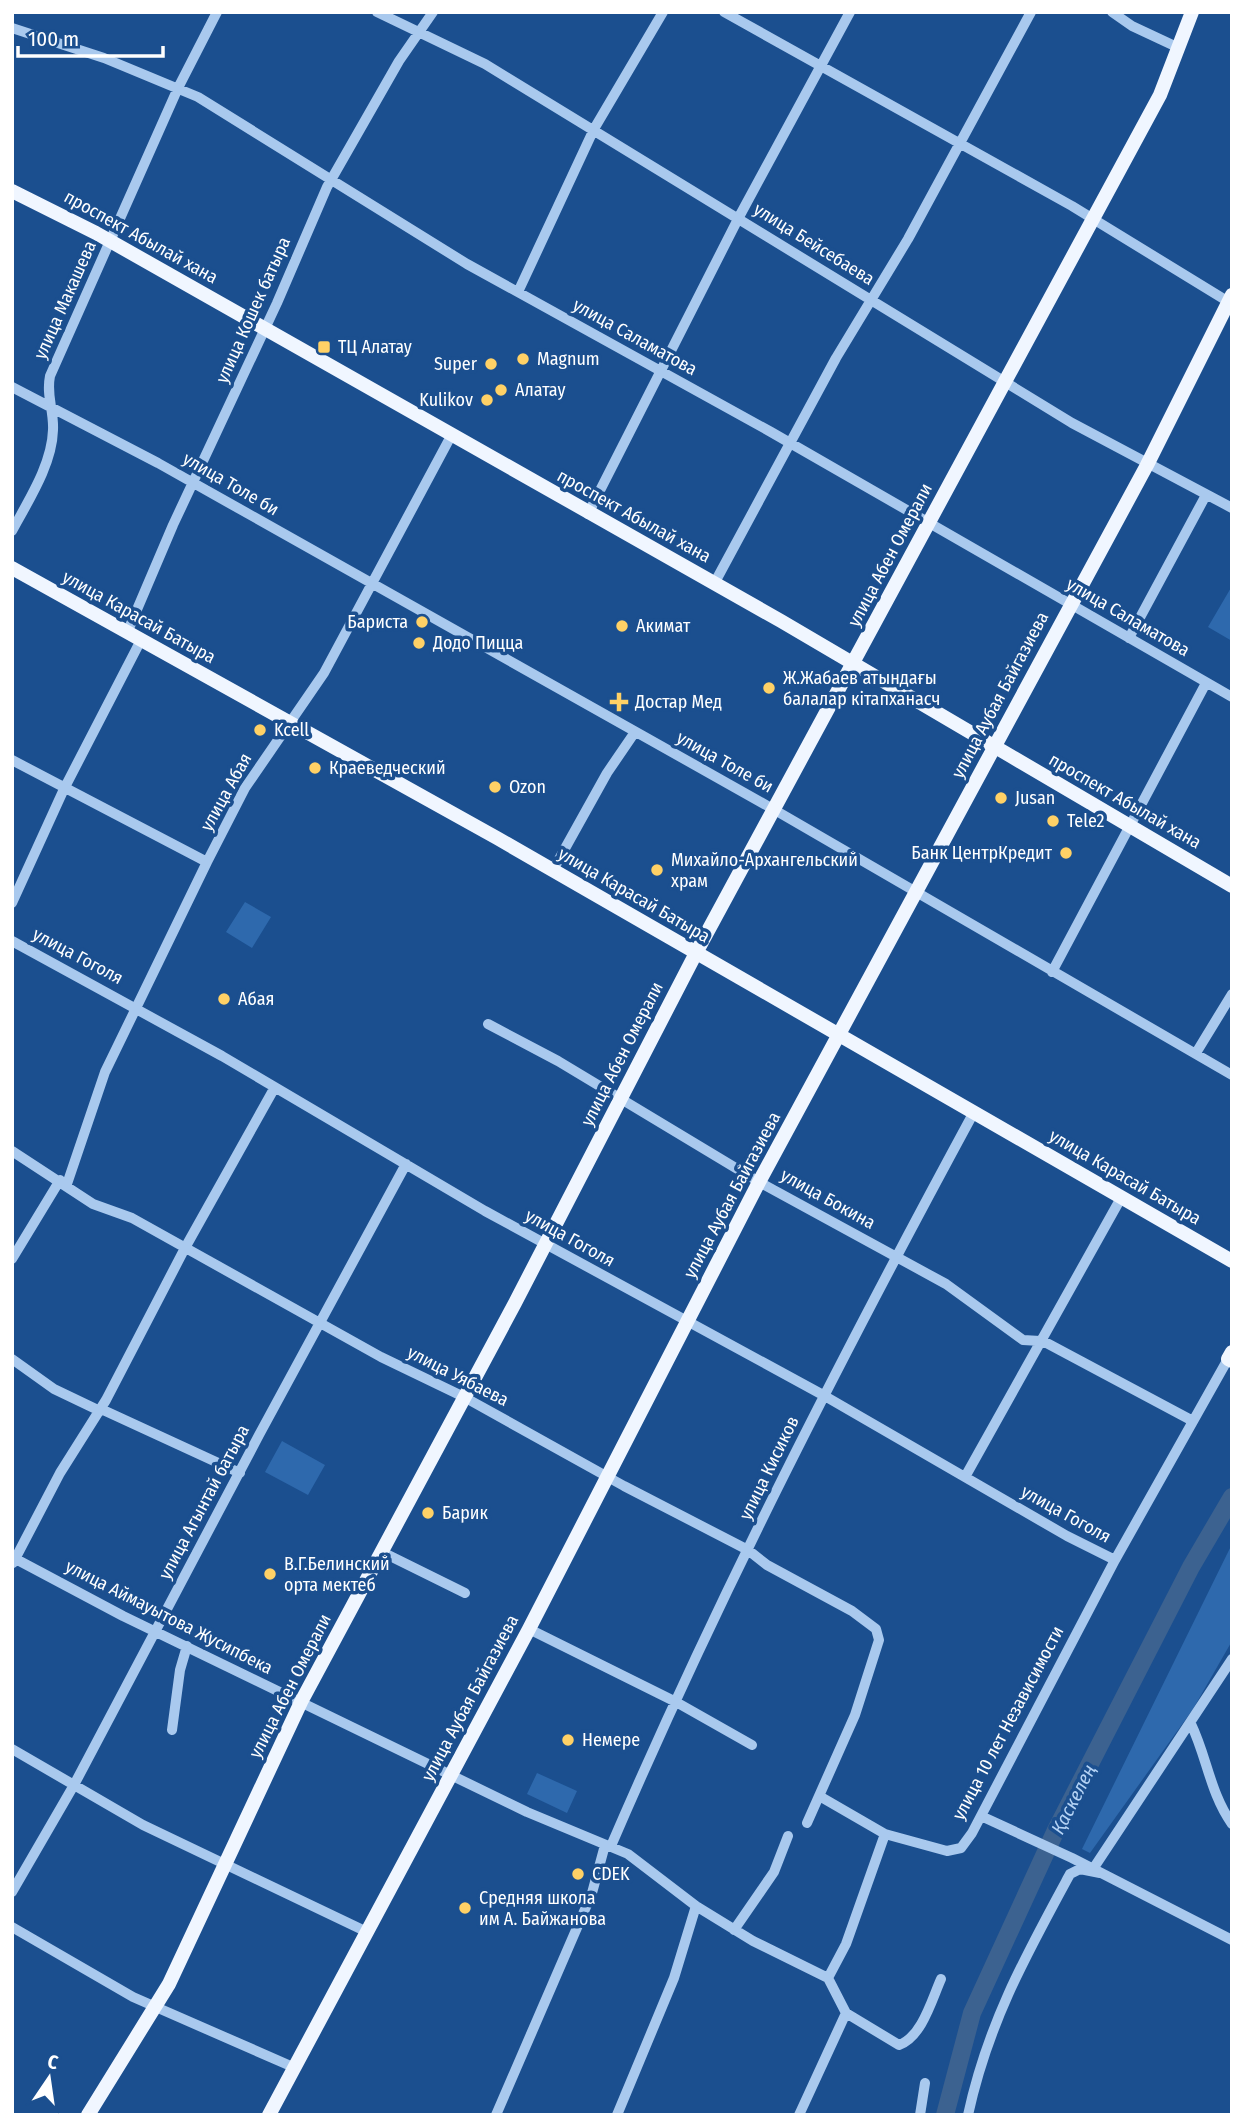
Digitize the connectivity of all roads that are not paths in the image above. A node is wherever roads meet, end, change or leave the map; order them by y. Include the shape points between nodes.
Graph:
1 (217, 12) edge
2 (377, 12) edge
3 (433, 12) edge
4 (663, 12) edge
5 (724, 12) edge
6 (850, 12) edge
7 (1031, 12) edge
8 (1112, 12) edge
9 (1192, 12) edge
10 (12, 28) edge
11 (418, 33) junction
12 (1179, 48) junction
13 (821, 68) junction
14 (178, 88) junction
15 (594, 129) junction
16 (959, 143) junction
17 (331, 180) junction
18 (12, 191) edge
19 (739, 218) junction
20 (1092, 219) junction
21 (109, 243) junction
22 (518, 292) junction
23 (870, 299) junction
24 (1231, 300) edge
25 (264, 330) junction
26 (663, 372) junction
27 (1006, 382) junction
28 (12, 387) edge
29 (50, 406) junction
30 (451, 436) junction
31 (791, 443) junction
32 (1147, 465) junction
33 (192, 483) junction
34 (1206, 495) junction
35 (1232, 508) edge
36 (588, 514) junction
37 (928, 523) junction
38 (12, 531) edge
39 (12, 568) edge
40 (714, 584) junction
41 (372, 585) junction
42 (1071, 603) junction
43 (134, 636) junction
44 (1129, 638) junction
45 (854, 664) junction
46 (1206, 683) junction
47 (1232, 697) edge
48 (289, 720) junction
49 (635, 732) junction
50 (994, 746) junction
51 (12, 760) edge
52 (64, 789) junction
53 (773, 809) junction
54 (1129, 826) junction
55 (207, 862) junction
56 (553, 870) junction
57 (1232, 886) edge
58 (915, 890) junction
59 (12, 903) edge
60 (12, 940) edge
61 (696, 953) junction
62 (1052, 972) junction
63 (1232, 994) edge
64 (136, 1007) junction
65 (488, 1024) dead end
66 (838, 1035) junction
67 (1196, 1053) junction
68 (1232, 1075) edge
69 (275, 1087) junction
70 (621, 1098) junction
71 (974, 1112) junction
72 (12, 1151) edge
73 (406, 1164) junction
74 (64, 1182) junction
75 (759, 1182) junction
76 (1121, 1198) junction
77 (545, 1243) junction
78 (185, 1248) junction
79 (896, 1257) junction
80 (12, 1259) edge
81 (1232, 1261) edge
82 (687, 1322) junction
83 (321, 1323) junction
84 (1040, 1340) junction
85 (1231, 1358) edge
86 (12, 1359) edge
87 (823, 1395) junction
88 (464, 1397) junction
89 (101, 1410) junction
90 (1191, 1420) junction
91 (240, 1473) junction
92 (608, 1476) junction
93 (965, 1477) junction
94 (748, 1550) junction
95 (382, 1552) junction
96 (13, 1560) edge
97 (1115, 1560) junction
98 (465, 1593) dead end
99 (529, 1629) junction
100 (156, 1630) junction
101 (187, 1646) junction
102 (1232, 1659) edge
103 (301, 1702) junction
104 (676, 1702) junction
105 (1191, 1724) junction
106 (173, 1730) dead end
107 (752, 1745) dead end
108 (12, 1749) edge
109 (451, 1774) junction
110 (74, 1785) junction
111 (821, 1797) junction
112 (981, 1816) junction
113 (1231, 1822) edge
114 (807, 1823) dead end
115 (885, 1834) junction
116 (788, 1836) dead end
117 (608, 1845) junction
118 (225, 1862) junction
119 (1096, 1871) junction
120 (12, 1892) edge
121 (696, 1906) junction
122 (12, 1927) edge
123 (734, 1930) junction
124 (365, 1931) junction
125 (1232, 1940) edge
126 (828, 1978) junction
127 (941, 1979) dead end
128 (156, 2007) junction
129 (846, 2013) junction
130 (293, 2067) junction
131 (925, 2083) dead end
132 (274, 2112) edge
133 (88, 2115) edge
134 (496, 2115) edge
135 (617, 2115) edge
136 (799, 2115) edge
137 (920, 2115) edge
138 (968, 2115) edge

1 - 14 street, улица Макашева
2 - 11 street, улица Бейсебаева
3 - 11 street, улица Кошек батыра
4 - 15 street
5 - 13 street
6 - 13 street
7 - 16 street
8 - 12 street
9 - 12 main road, улица Абен Омерали
10 - 14 street, улица Саламатова
11 - 15 street, улица Бейсебаева via 485,64
11 - 17 street, улица Кошек батыра
12 - 20 main road, улица Абен Омерали via 1160,95
13 - 16 street
13 - 19 street
14 - 17 street, улица Саламатова
14 - 21 street, улица Макашева
15 - 19 street, улица Бейсебаева
15 - 22 street
16 - 20 street
16 - 23 street
17 - 22 street, улица Саламатова
17 - 25 street, улица Кошек батыра
18 - 21 main road, проспект Абылай хана
19 - 23 street, улица Бейсебаева
19 - 26 street
20 - 24 street
20 - 27 main road, улица Абен Омерали
21 - 25 main road, проспект Абылай хана
21 - 29 street, улица Макашева via 50,376
22 - 26 street, улица Саламатова
23 - 27 street, улица Бейсебаева
23 - 31 street
24 - 32 main road, улица Аубая Байгазиева
25 - 30 main road, проспект Абылай хана
25 - 33 street, улица Кошек батыра
26 - 31 street, улица Саламатова
26 - 36 street
27 - 32 street, улица Бейсебаева
27 - 37 main road, улица Абен Омерали
28 - 29 street, улица Толе би
29 - 33 street, улица Толе би
29 - 38 street, улица Макашева via 53,432 46,457
30 - 36 main road, проспект Абылай хана
30 - 41 street, улица Абая
31 - 37 street, улица Саламатова
31 - 40 street
32 - 34 street, улица Бейсебаева
32 - 42 main road, улица Аубая Байгазиева
33 - 41 street, улица Толе би
33 - 43 street, улица Кошек батыра
34 - 35 street, улица Бейсебаева
34 - 44 street
36 - 40 main road, проспект Абылай хана
37 - 42 street, улица Саламатова
37 - 45 main road, улица Абен Омерали
39 - 43 main road, улица Карасай Батыра
40 - 45 main road, проспект Абылай хана
41 - 48 street, улица Абая via 306,702
41 - 49 street, улица Толе би
42 - 44 street, улица Саламатова
42 - 50 main road, улица Аубая Байгазиева
43 - 48 main road, улица Карасай Батыра
43 - 52 street, улица Кошек батыра
44 - 46 street, улица Саламатова
45 - 50 main road, проспект Абылай хана
45 - 53 main road, улица Абен Омерали
46 - 47 street, улица Саламатова
46 - 54 street
48 - 55 street, улица Абая via 245,788
48 - 56 main road, улица Карасай Батыра
49 - 53 street, улица Толе би
49 - 56 street
50 - 54 main road, проспект Абылай хана
50 - 58 main road, улица Аубая Байгазиева
51 - 52 street
52 - 55 street
52 - 59 street, улица Кошек батыра
53 - 58 street, улица Толе би
53 - 61 main road, улица Абен Омерали
54 - 57 main road, проспект Абылай хана
54 - 62 street
55 - 64 street, улица Абая
56 - 61 main road, улица Карасай Батыра
58 - 62 street, улица Толе би
58 - 66 main road, улица Аубая Байгазиева
60 - 64 street, улица Гоголя
61 - 66 main road, улица Карасай Батыра
61 - 70 main road, улица Абен Омерали
62 - 67 street, улица Толе би
63 - 67 street
64 - 69 street, улица Гоголя
64 - 74 street, улица Абая via 105,1072
65 - 70 street, улица Бокина
66 - 71 main road, улица Карасай Батыра
66 - 75 main road, улица Аубая Байгазиева
67 - 68 street, улица Толе би
69 - 73 street, улица Гоголя
69 - 78 street
70 - 75 street, улица Бокина
70 - 77 main road, улица Абен Омерали
71 - 76 main road, улица Карасай Батыра
71 - 79 street, улица Кисиков
72 - 74 street, улица Уябаева
73 - 77 street, улица Гоголя
73 - 83 street, улица Агынтай батыра
74 - 78 street, улица Уябаева via 93,1205 132,1218
74 - 80 street, улица Абая
75 - 79 street, улица Бокина
75 - 82 main road, улица Аубая Байгазиева
76 - 81 main road, улица Карасай Батыра
76 - 84 street
77 - 82 street, улица Гоголя
77 - 88 main road, улица Абен Омерали
78 - 83 street, улица Уябаева
78 - 89 street
79 - 84 street, улица Бокина via 981,1307 1023,1340
79 - 87 street, улица Кисиков
82 - 87 street, улица Гоголя
82 - 92 main road, улица Аубая Байгазиева
83 - 88 street, улица Уябаева
83 - 91 street, улица Агынтай батыра
84 - 90 street, улица Бокина
84 - 93 street
85 - 90 street, улица 10 лет Независимости
86 - 89 street via 54,1389
87 - 93 street, улица Гоголя
87 - 94 street, улица Кисиков
88 - 92 street, улица Уябаева
88 - 95 main road, улица Абен Омерали
89 - 91 street
89 - 96 street
90 - 97 street, улица 10 лет Независимости
91 - 100 street, улица Агынтай батыра
92 - 94 street, улица Уябаева
92 - 99 main road, улица Аубая Байгазиева
93 - 97 street, улица Гоголя
94 - 104 street, улица Кисиков
94 - 111 street, улица Уябаева via 876,1629 879,1640 855,1715
95 - 98 street
95 - 103 main road, улица Абен Омерали
96 - 100 street, улица Аймауытова Жусипбека
97 - 112 street, улица 10 лет Независимости
99 - 104 street
99 - 109 main road, улица Аубая Байгазиева
100 - 101 street, улица Аймауытова Жусипбека
100 - 110 street, улица Агынтай батыра
101 - 103 street, улица Аймауытова Жусипбека
101 - 106 street
102 - 105 street
103 - 109 street, улица Аймауытова Жусипбека
103 - 118 main road, улица Абен Омерали
104 - 107 street
104 - 117 street, улица Кисиков
105 - 113 street via 1213,1793
105 - 119 street
108 - 110 street
109 - 117 street, улица Аймауытова Жусипбека
109 - 124 main road, улица Аубая Байгазиева
110 - 118 street via 144,1825
110 - 120 street, улица Агынтай батыра
111 - 114 street
111 - 115 street
112 - 115 street, улица 10 лет Независимости via 961,1848 954,1851
112 - 119 street
115 - 126 street via 846,1944
116 - 123 street via 774,1871
117 - 121 street, улица Аймауытова Жусипбека via 628,1854
117 - 134 street, улица Кисиков
118 - 124 street
118 - 128 main road, улица Абен Омерали
119 - 125 street
119 - 138 street via 1080,1869 1070,1874 1017,1971 995,2018
121 - 123 street, улица Аймауытова Жусипбека
121 - 135 street via 674,1978
122 - 128 street
123 - 126 street, улица Аймауытова Жусипбека
124 - 130 main road, улица Аубая Байгазиева
126 - 129 street
127 - 129 street via 906,2043 899,2045
128 - 130 street
128 - 133 main road, улица Абен Омерали
129 - 136 street
130 - 132 main road, улица Аубая Байгазиева
131 - 137 street

